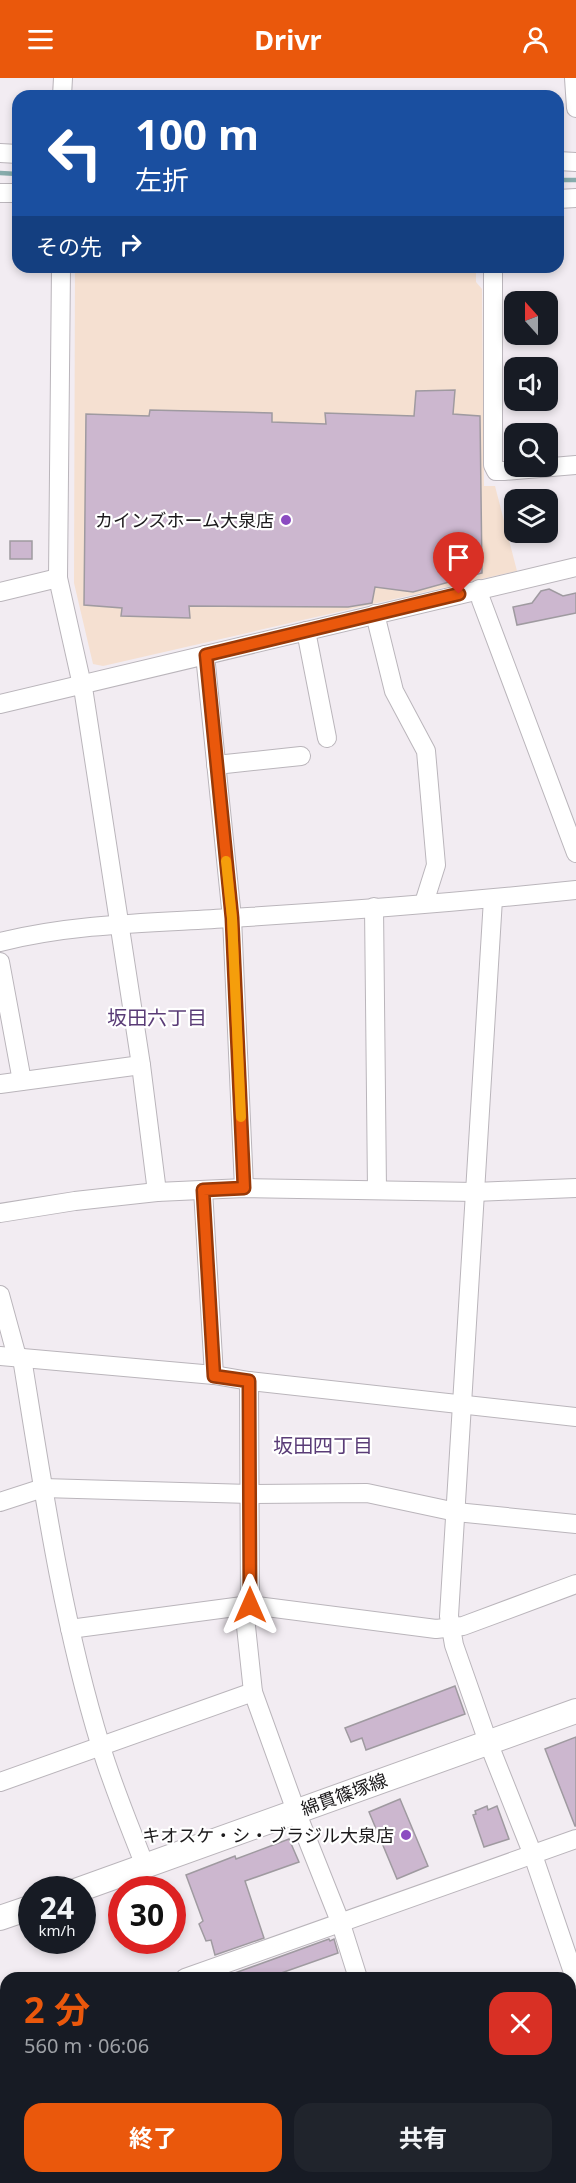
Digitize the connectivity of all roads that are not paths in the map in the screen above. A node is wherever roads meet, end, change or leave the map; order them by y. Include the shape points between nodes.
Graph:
1 (574, 78) edge
2 (576, 108) edge
3 (61, 273) edge
4 (493, 273) edge
5 (576, 465) edge
6 (576, 567) edge
7 (58, 578) junction
8 (479, 589) junction
9 (0, 592) edge
10 (375, 614) junction
11 (306, 631) junction
12 (206, 655) junction
13 (81, 684) junction
14 (0, 704) edge
15 (327, 738) dead end
16 (301, 756) dead end
17 (216, 765) junction
18 (576, 853) edge
19 (576, 890) edge
20 (493, 898) junction
21 (424, 903) junction
22 (374, 907) junction
23 (232, 918) junction
24 (119, 924) junction
25 (0, 942) edge
26 (0, 962) edge
27 (141, 1065) junction
28 (22, 1081) junction
29 (0, 1084) edge
30 (244, 1188) junction
31 (576, 1188) edge
32 (203, 1190) junction
33 (377, 1190) junction
34 (157, 1192) junction
35 (475, 1192) junction
36 (0, 1213) edge
37 (0, 1296) edge
38 (13, 1357) edge
39 (214, 1376) junction
40 (249, 1381) junction
41 (461, 1406) junction
42 (576, 1417) edge
43 (43, 1488) junction
44 (250, 1494) junction
45 (0, 1502) edge
46 (456, 1512) junction
47 (576, 1524) edge
48 (576, 1584) edge
49 (250, 1605) junction
50 (70, 1629) junction
51 (450, 1629) junction
52 (253, 1692) junction
53 (576, 1711) edge
54 (488, 1742) junction
55 (101, 1747) junction
56 (0, 1782) edge
57 (296, 1811) junction
58 (576, 1839) edge
59 (533, 1855) junction
60 (145, 1866) junction
61 (96, 1884) edge
62 (18, 1912) edge
63 (0, 1918) edge
64 (341, 1924) junction
65 (202, 1972) edge
66 (356, 1972) edge
67 (572, 1972) edge

1 - 2 street
3 - 7 street
4 - 5 street via 496,471
6 - 8 street
7 - 9 street
7 - 13 street
8 - 10 street
8 - 18 street
10 - 11 street
10 - 21 street via 394,691 426,751 436,866
11 - 12 street
11 - 15 street
12 - 13 street
12 - 17 street
13 - 14 street
13 - 24 street
16 - 17 street
17 - 23 street
19 - 20 street
20 - 21 street
20 - 35 street
21 - 22 street
22 - 23 street
22 - 33 street
23 - 24 street
23 - 30 street
24 - 25 street
24 - 27 street
26 - 28 street
27 - 28 street
27 - 34 street
28 - 29 street
30 - 32 street
30 - 33 street
31 - 35 street
32 - 34 street
32 - 39 street
33 - 35 street
34 - 36 street
35 - 41 street
37 - 38 street
38 - 39 street
38 - 43 street
39 - 40 street
40 - 41 street
40 - 44 street
41 - 42 street
41 - 46 street
43 - 44 street
43 - 45 street
43 - 50 street
44 - 46 street via 367,1493
44 - 49 street
46 - 47 street
46 - 51 street
48 - 51 street
49 - 50 street
49 - 51 street
49 - 52 street via 245,1617
50 - 55 street
51 - 54 street
52 - 55 street
52 - 57 street
53 - 54 main road, 綿貫篠塚線
54 - 57 main road, 綿貫篠塚線
54 - 59 street
55 - 56 street
55 - 60 street
57 - 60 main road, 綿貫篠塚線
57 - 64 street
58 - 59 street
59 - 64 street
59 - 67 street
60 - 61 main road, 綿貫篠塚線
62 - 63 main road
64 - 65 street
64 - 66 street

